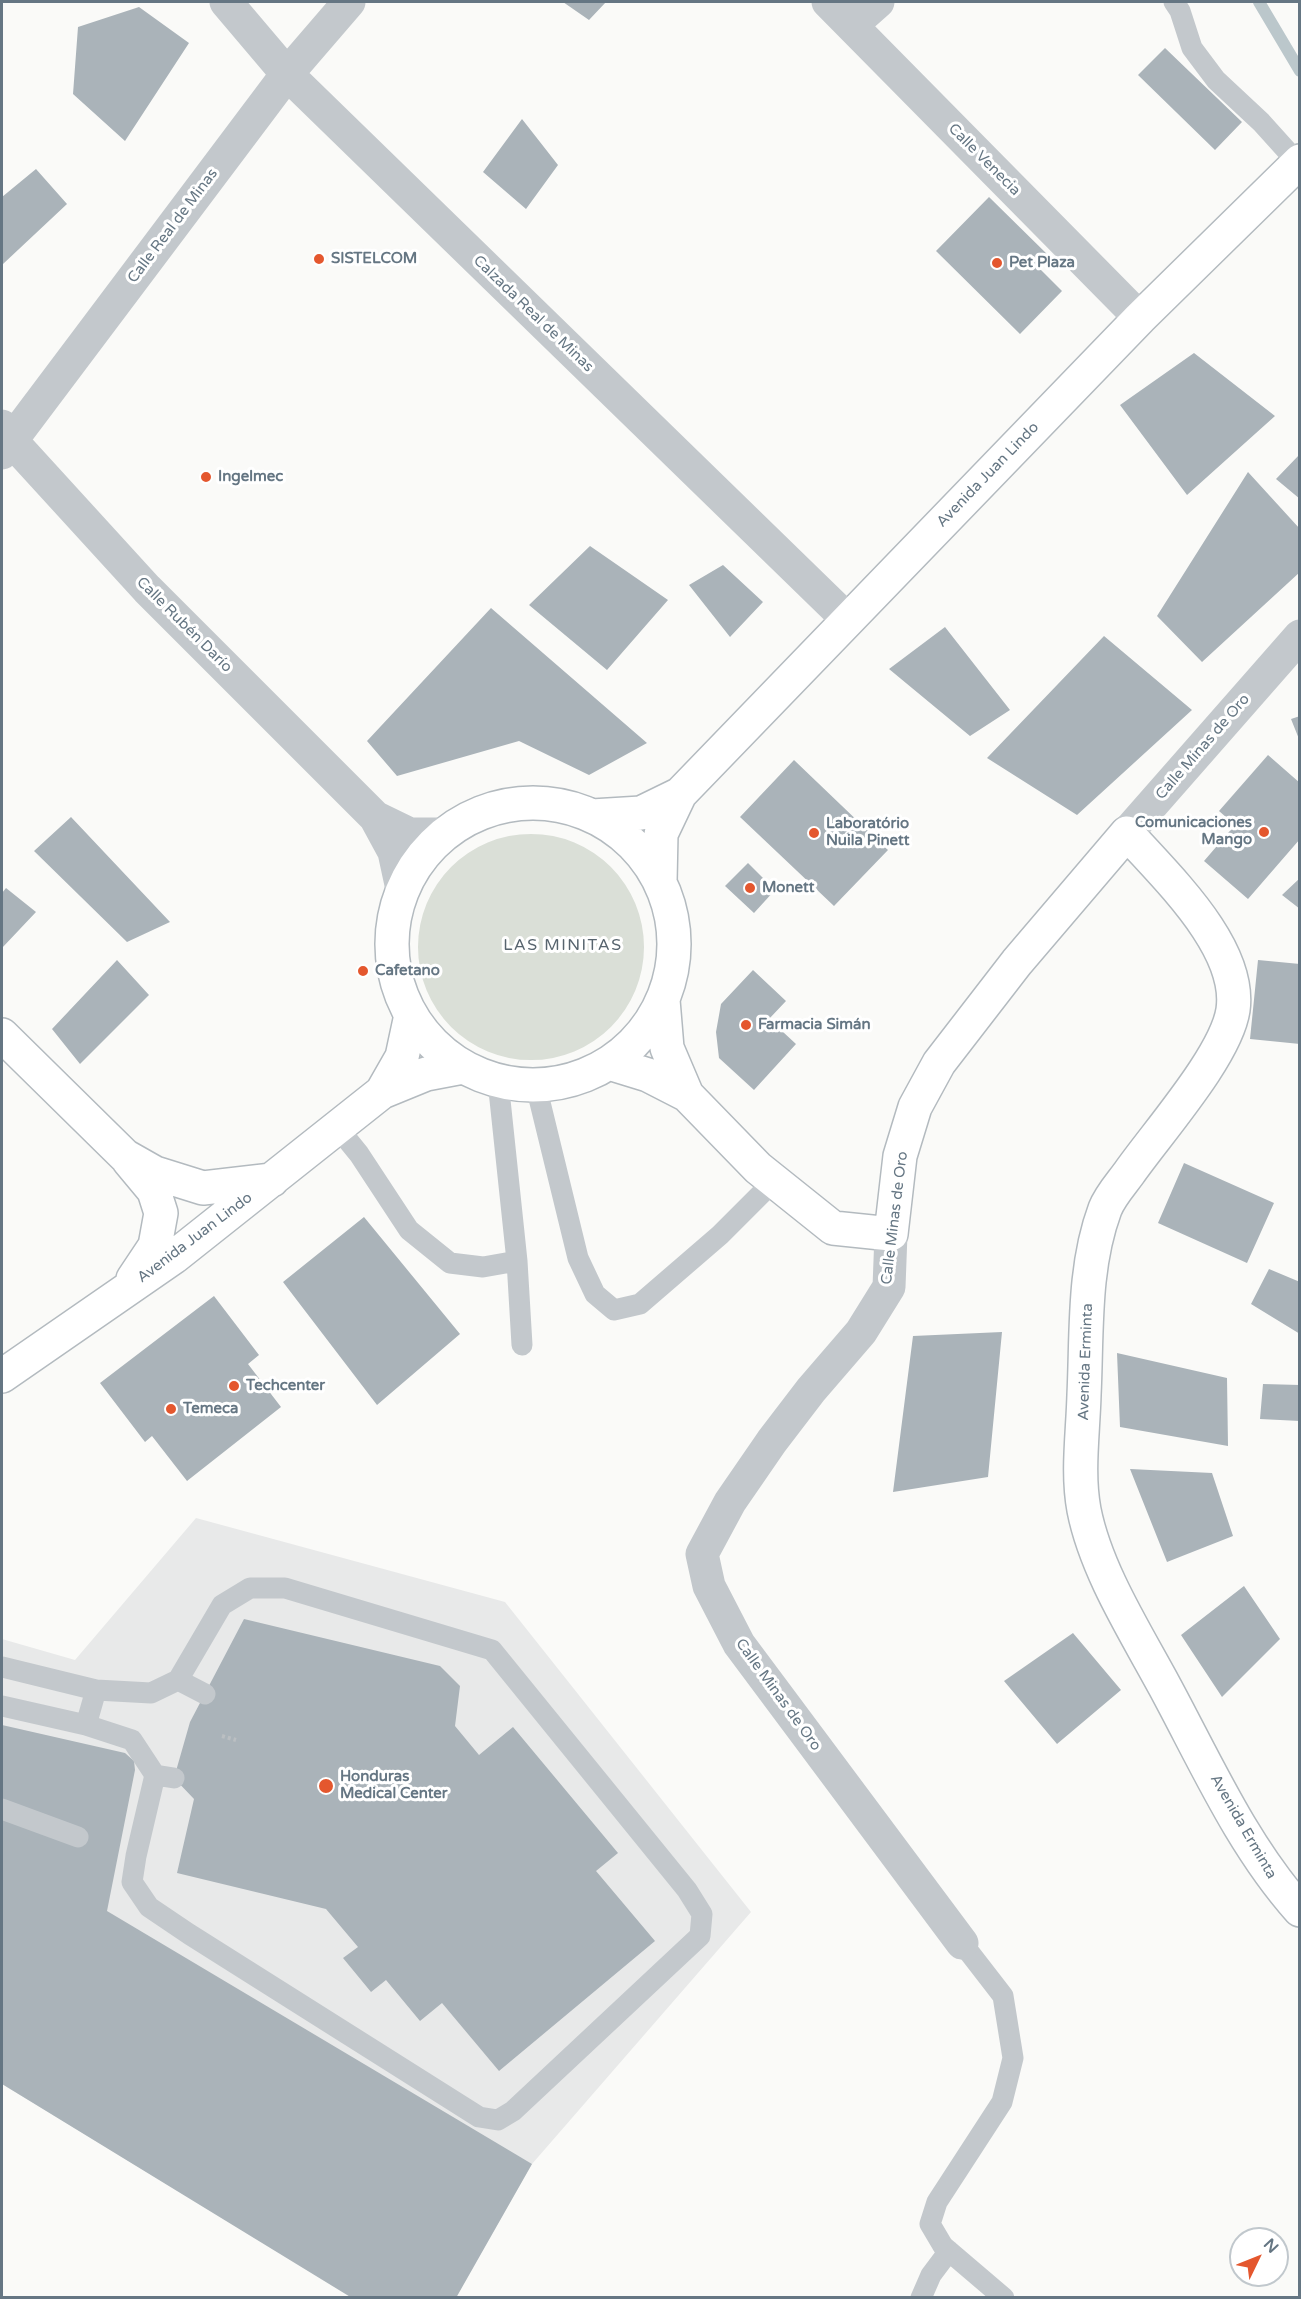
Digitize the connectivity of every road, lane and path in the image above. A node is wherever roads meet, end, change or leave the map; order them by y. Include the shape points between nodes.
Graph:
1 (226, 2) edge
2 (349, 2) edge
3 (828, 2) edge
4 (878, 2) edge
5 (1174, 2) edge
6 (852, 25) junction
7 (287, 74) junction
8 (1299, 162) edge
9 (1140, 318) junction
10 (5, 440) edge
11 (847, 619) junction
12 (1299, 636) edge
13 (680, 794) junction
14 (592, 816) junction
15 (375, 817) junction
16 (1127, 833) junction
17 (443, 834) junction
18 (660, 882) junction
19 (402, 889) junction
20 (663, 1000) junction
21 (411, 1015) junction
22 (2, 1035) edge
23 (609, 1063) junction
24 (463, 1066) junction
25 (498, 1081) junction
26 (536, 1086) junction
27 (382, 1092) junction
28 (687, 1095) junction
29 (337, 1127) junction
30 (124, 1156) junction
31 (272, 1179) junction
32 (774, 1181) junction
33 (891, 1234) junction
34 (518, 1261) junction
35 (126, 1290) junction
36 (522, 1345) dead end
37 (2, 1376) edge
38 (2, 1667) edge
39 (178, 1680) junction
40 (96, 1690) junction
41 (205, 1694) dead end
42 (2, 1706) edge
43 (86, 1725) junction
44 (222, 1736) dead end
45 (236, 1740) dead end
46 (2, 1809) edge
47 (78, 1837) dead end
48 (1299, 1910) edge
49 (962, 1943) joint
50 (949, 2251) junction
51 (921, 2298) edge
52 (1004, 2298) edge

1 - 7 street, Calzada Real de Minas
2 - 7 street, Calle Real de Minas
3 - 6 street, Calle Venecia
4 - 6 street
5 - 8 lane via 1192,48 1216,80
6 - 9 street, Calle Venecia
7 - 10 street, Calle Real de Minas
7 - 11 street, Calzada Real de Minas
8 - 9 street, Avenida Juan Lindo
9 - 11 street, Avenida Juan Lindo
10 - 15 street, Calle Rubén Darío via 147,589
11 - 13 street, Avenida Juan Lindo
12 - 16 street, Calle Minas de Oro
13 - 14 street, Avenida Juan Lindo via 641,813
13 - 18 street, Avenida Juan Lindo via 661,834
14 - 17 street via 554,804 515,804 477,814
14 - 18 street via 631,844
15 - 17 street, Calle Rubén Darío via 410,834
15 - 19 street, Calle Rubén Darío via 394,852
16 - 33 street, Calle Minas de Oro via 1017,962 939,1064 915,1107 900,1156
16 - 48 street, Avenida Erminta via 1219,944 1232,976 1233,1010 1223,1038 1204,1070 1107,1205 1095,1244 1089,1285 1082,1452 1084,1510 1100,1560 1124,1609 1239,1824 1273,1880
17 - 19 street via 419,859
18 - 20 street via 670,911 674,941 672,971
19 - 21 street via 393,921 392,953 398,985
20 - 23 street via 641,1036
20 - 28 street via 667,1048
21 - 24 street via 434,1044
21 - 27 street, Avenida Juan Lindo via 402,1057
22 - 30 street
23 - 26 street via 574,1080
23 - 28 street via 648,1075
24 - 25 street
24 - 27 street, Avenida Juan Lindo via 426,1074
25 - 26 street
25 - 34 lane
26 - 32 lane via 578,1258 595,1294 614,1310 640,1304 720,1235
27 - 29 street, Avenida Juan Lindo
28 - 32 street
29 - 31 street, Avenida Juan Lindo
29 - 34 lane via 408,1230 450,1263 483,1267
30 - 31 street via 155,1173 203,1188
30 - 35 street via 154,1191 161,1213 155,1246
31 - 35 street, Avenida Juan Lindo
32 - 33 street via 833,1228
33 - 49 street, Calle Minas de Oro via 889,1287 861,1332 772,1441 730,1502 702,1554 709,1586 739,1644
34 - 36 lane
35 - 37 street, Avenida Juan Lindo
38 - 40 lane
39 - 40 lane via 151,1693
39 - 41 lane
39 - 43 lane via 222,1605 250,1588 285,1588 492,1650 687,1890 702,1914 700,1936 513,2111 498,2120 479,2116 149,1907 132,1882 136,1856 165,1777 132,1740
40 - 43 lane
42 - 43 lane
44 - 45 path
46 - 47 lane
49 - 50 lane via 1003,1996 1013,2058 1002,2102 937,2202 930,2224
50 - 51 lane via 931,2275
50 - 52 lane

